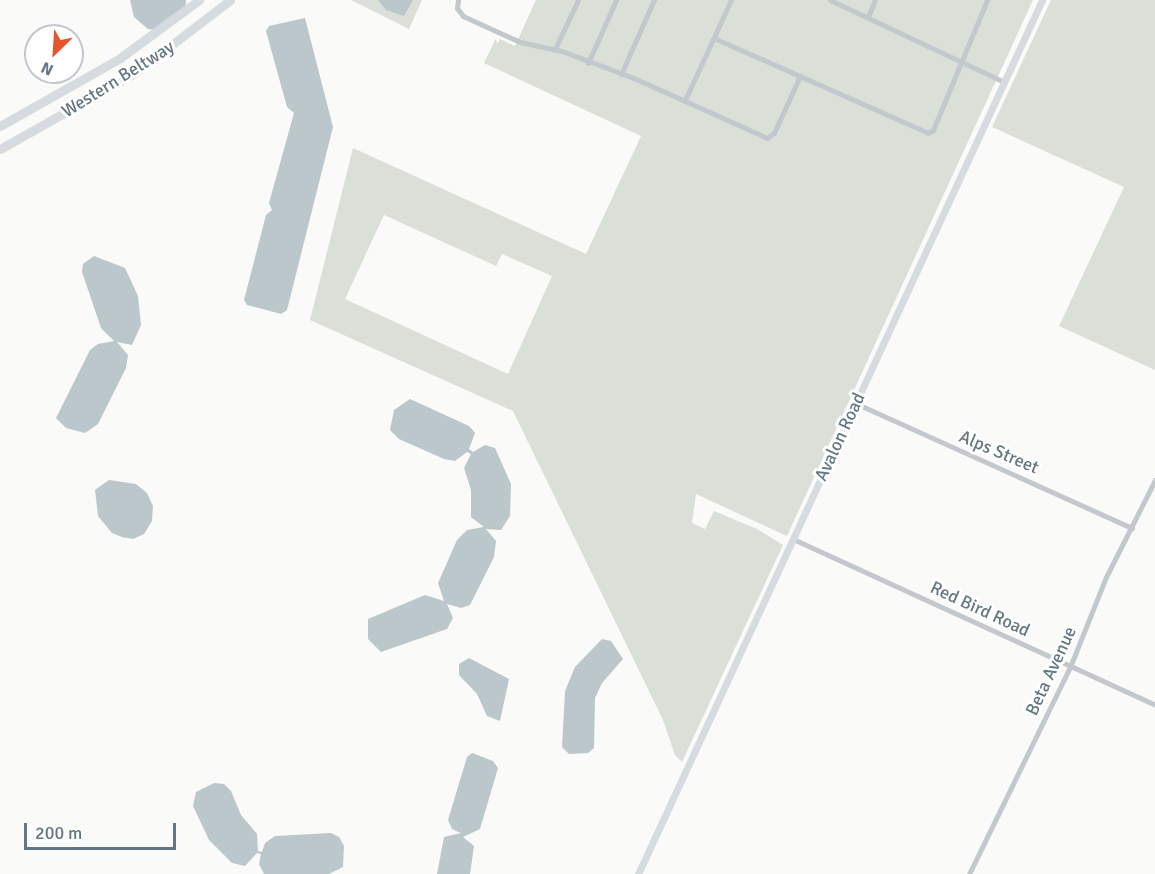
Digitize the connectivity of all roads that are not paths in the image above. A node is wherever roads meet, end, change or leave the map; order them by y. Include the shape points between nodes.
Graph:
1 (199, 0) edge
2 (230, 0) edge
3 (458, 0) edge
4 (578, 0) edge
5 (616, 0) edge
6 (654, 0) edge
7 (731, 0) edge
8 (830, 0) edge
9 (875, 0) edge
10 (987, 0) edge
11 (1042, 0) edge
12 (867, 17) junction
13 (714, 38) junction
14 (555, 50) junction
15 (962, 61) junction
16 (588, 63) junction
17 (621, 74) junction
18 (800, 76) junction
19 (1004, 82) junction
20 (685, 100) junction
21 (0, 126) edge
22 (0, 150) edge
23 (855, 404) junction
24 (1155, 480) edge
25 (1132, 528) junction
26 (793, 539) junction
27 (1070, 667) junction
28 (1155, 705) edge
29 (638, 874) edge
30 (969, 874) edge

1 - 21 highway, Western Beltway via 142,43
2 - 22 highway, Western Beltway via 108,90
3 - 14 street via 457,8 463,16 520,42
4 - 14 street
5 - 16 street
6 - 17 street
7 - 13 street
8 - 12 street
9 - 12 street
10 - 15 street
11 - 19 main road, Avalon Road
12 - 15 street
13 - 18 street
13 - 20 street
14 - 16 street
15 - 18 street via 933,130 928,133
15 - 19 street
16 - 17 street
17 - 20 street
18 - 20 street via 774,133 767,138
19 - 23 main road, Avalon Road
23 - 25 street, Alps Street
23 - 26 main road, Avalon Road
24 - 25 street, Beta Avenue
25 - 27 street, Beta Avenue via 1106,577
26 - 27 street, Red Bird Road
26 - 29 main road, Avalon Road
27 - 28 street, Red Bird Road
27 - 30 street, Beta Avenue

